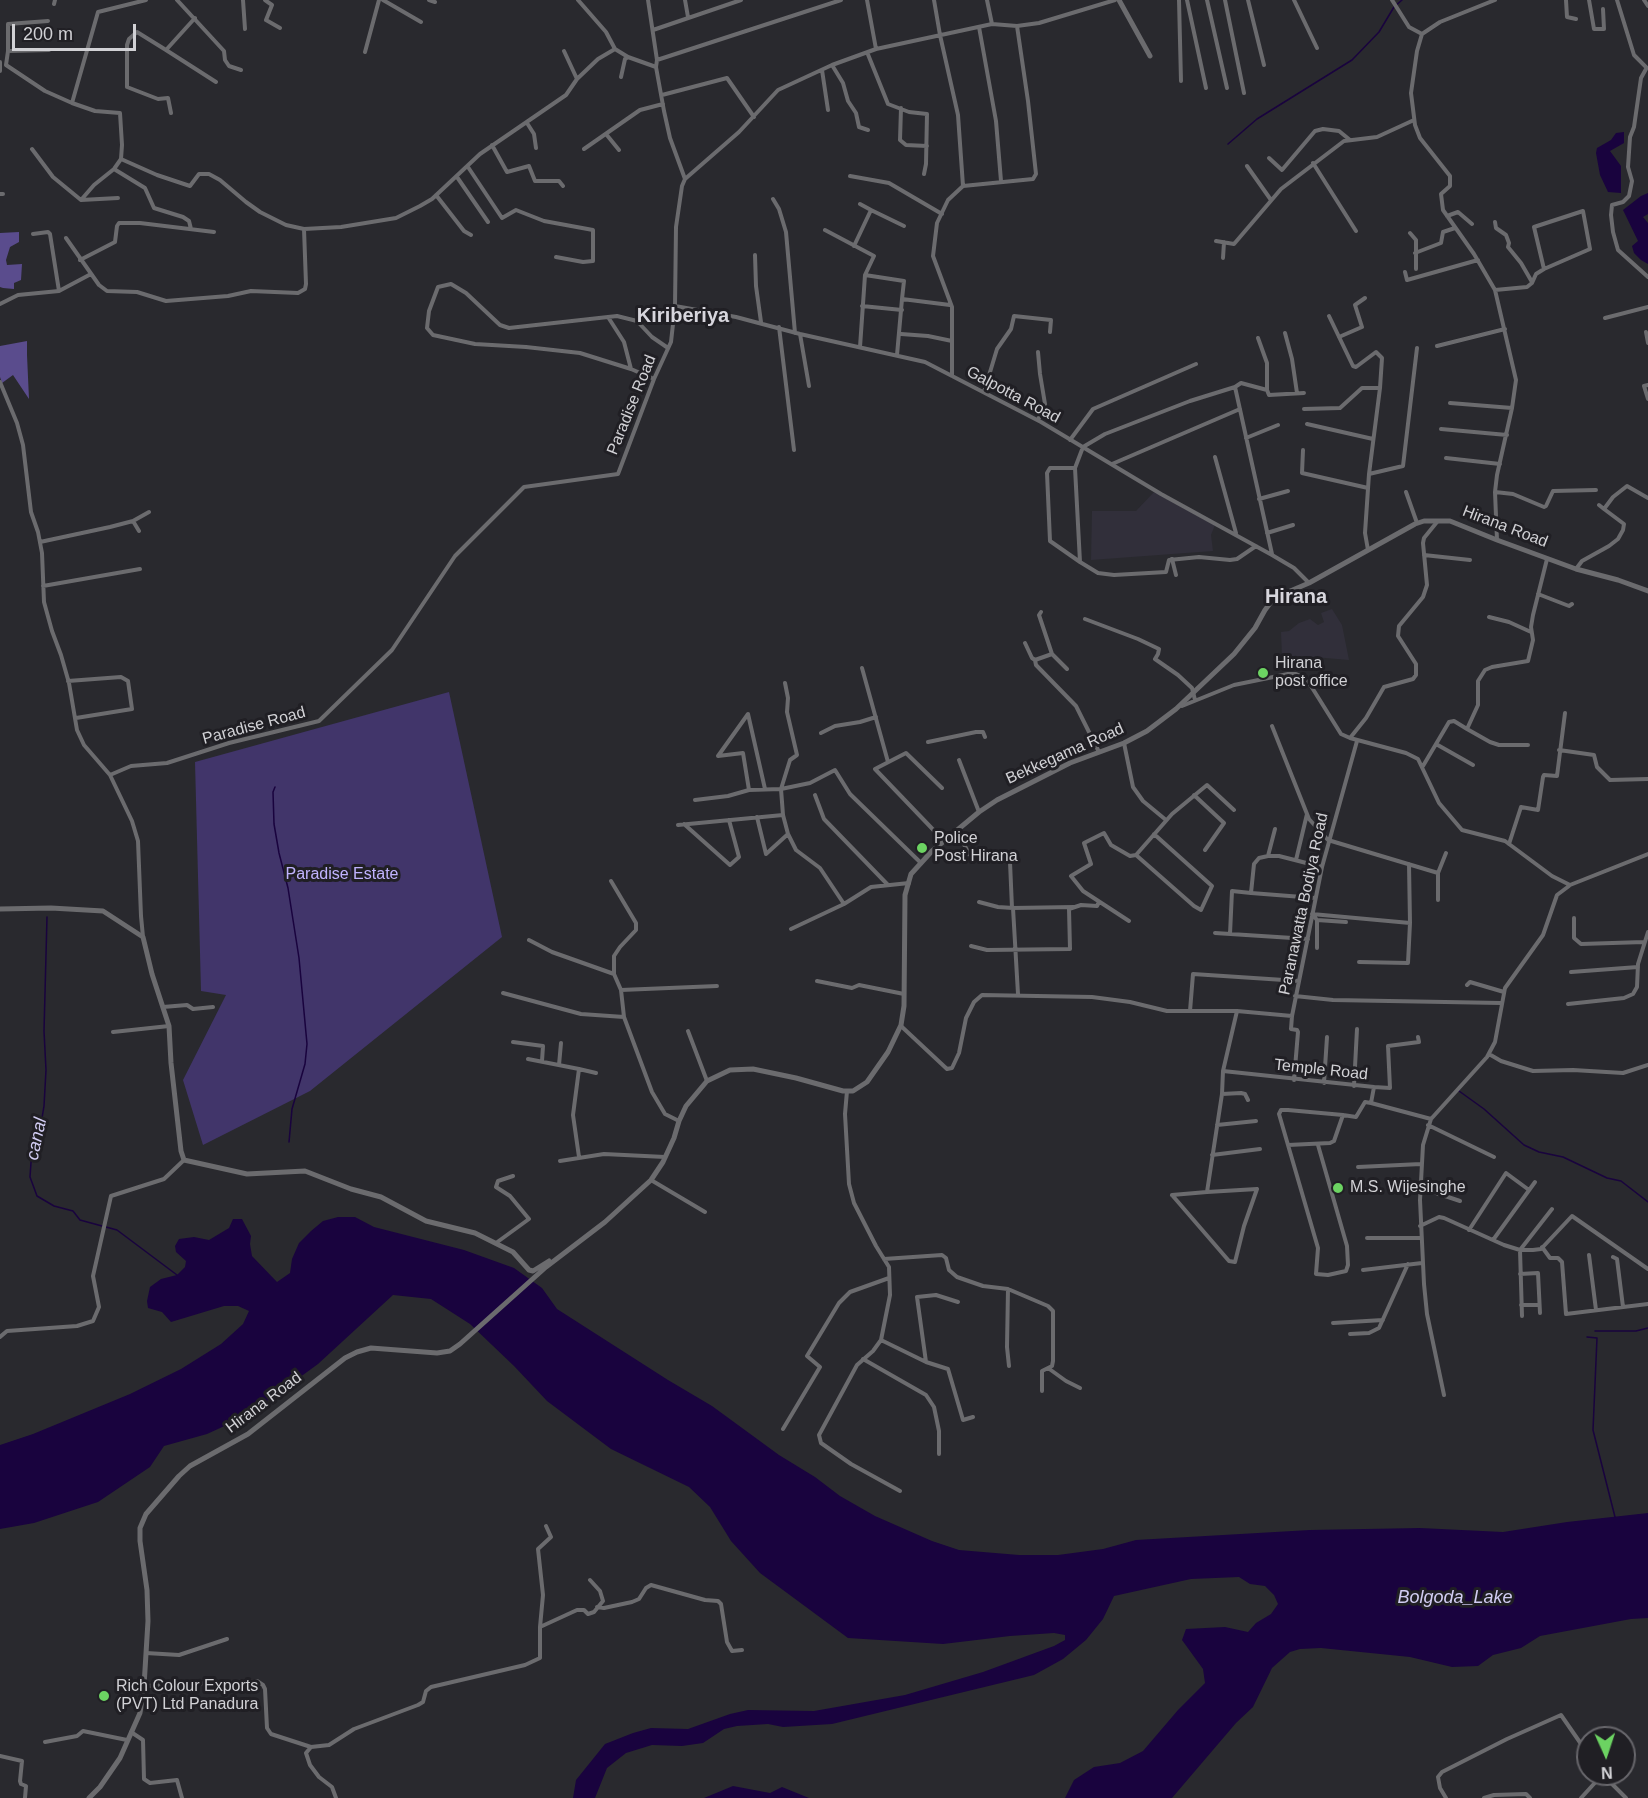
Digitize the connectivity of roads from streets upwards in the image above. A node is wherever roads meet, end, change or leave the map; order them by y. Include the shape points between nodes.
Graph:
1 (146, 0) edge
2 (177, 0) edge
3 (243, 0) edge
4 (265, 0) edge
5 (379, 0) edge
6 (383, 0) edge
7 (429, 0) edge
8 (578, 0) edge
9 (648, 0) edge
10 (685, 0) edge
11 (741, 0) edge
12 (841, 0) edge
13 (867, 0) edge
14 (934, 0) edge
15 (987, 0) edge
16 (1117, 0) edge
17 (1179, 0) edge
18 (1187, 0) edge
19 (1207, 0) edge
20 (1225, 0) edge
21 (1248, 0) edge
22 (1294, 0) edge
23 (1392, 0) edge
24 (1495, 0) edge
25 (1566, 0) edge
26 (1589, 0) edge
27 (1617, 0) edge
28 (1644, 0) edge
29 (435, 2) dead end
30 (1648, 6) edge
31 (1604, 9) dead end
32 (688, 17) junction
33 (195, 18) junction
34 (1576, 19) dead end
35 (48, 21) dead end
36 (421, 22) dead end
37 (992, 24) junction
38 (1017, 26) junction
39 (979, 27) junction
40 (280, 28) dead end
41 (245, 29) dead end
42 (653, 30) junction
43 (1422, 34) junction
44 (940, 35) junction
45 (1317, 48) dead end
46 (615, 49) junction
47 (876, 49) junction
48 (50, 50) dead end
49 (166, 50) junction
50 (8, 51) junction
51 (564, 51) dead end
52 (365, 52) dead end
53 (867, 52) junction
54 (628, 57) junction
55 (1150, 57) dead end
56 (657, 60) junction
57 (0, 62) edge
58 (6, 65) junction
59 (832, 65) junction
60 (1264, 65) dead end
61 (656, 67) junction
62 (1647, 68) edge
63 (241, 70) dead end
64 (822, 70) junction
65 (0, 71) edge
66 (621, 77) dead end
67 (577, 79) junction
68 (1181, 81) dead end
69 (216, 82) dead end
70 (1206, 88) dead end
71 (1227, 88) dead end
72 (1244, 93) dead end
73 (662, 95) junction
74 (72, 103) junction
75 (663, 104) junction
76 (902, 107) junction
77 (828, 110) dead end
78 (171, 113) dead end
79 (754, 117) junction
80 (1414, 120) junction
81 (527, 123) junction
82 (868, 130) dead end
83 (606, 134) junction
84 (1350, 140) junction
85 (492, 145) junction
86 (927, 146) junction
87 (536, 148) dead end
88 (584, 149) dead end
89 (32, 150) dead end
90 (619, 150) dead end
91 (1269, 158) dead end
92 (121, 159) junction
93 (1313, 163) junction
94 (1247, 166) dead end
95 (468, 167) junction
96 (114, 169) junction
97 (924, 174) dead end
98 (850, 176) dead end
99 (457, 177) junction
100 (685, 179) junction
101 (1001, 182) junction
102 (563, 186) dead end
103 (963, 186) junction
104 (436, 195) junction
105 (118, 198) dead end
106 (773, 199) dead end
107 (81, 200) junction
108 (1271, 200) junction
109 (860, 204) dead end
110 (871, 210) junction
111 (942, 214) junction
112 (1446, 216) junction
113 (488, 222) dead end
114 (1495, 222) dead end
115 (1472, 224) dead end
116 (904, 226) dead end
117 (1455, 228) junction
118 (191, 229) junction
119 (304, 229) junction
120 (825, 230) dead end
121 (1356, 231) dead end
122 (214, 232) dead end
123 (1410, 233) dead end
124 (33, 234) dead end
125 (471, 235) dead end
126 (66, 238) dead end
127 (1216, 241) dead end
128 (1224, 242) junction
129 (854, 246) junction
130 (1415, 253) junction
131 (755, 255) dead end
132 (556, 257) dead end
133 (1222, 258) dead end
134 (80, 260) junction
135 (1478, 260) junction
136 (1416, 269) dead end
137 (1544, 269) junction
138 (1405, 272) dead end
139 (91, 274) junction
140 (865, 275) junction
141 (1648, 277) edge
142 (1532, 283) junction
143 (1494, 290) junction
144 (59, 291) junction
145 (1365, 298) dead end
146 (902, 299) junction
147 (0, 304) edge
148 (675, 306) junction
149 (862, 306) junction
150 (952, 306) junction
151 (1648, 307) edge
152 (902, 310) junction
153 (1329, 316) dead end
154 (608, 317) junction
155 (1605, 318) dead end
156 (761, 322) junction
157 (778, 327) junction
158 (1505, 329) junction
159 (1050, 332) dead end
160 (795, 333) junction
161 (1285, 333) dead end
162 (1646, 333) dead end
163 (800, 334) junction
164 (901, 334) junction
165 (1339, 337) junction
166 (1258, 338) dead end
167 (953, 342) junction
168 (1648, 343) edge
169 (1437, 346) dead end
170 (860, 347) junction
171 (668, 348) junction
172 (1417, 348) dead end
173 (1038, 352) dead end
174 (897, 355) junction
175 (1196, 364) dead end
176 (631, 369) junction
177 (952, 377) junction
178 (654, 379) junction
179 (0, 382) edge
180 (1648, 385) edge
181 (809, 386) dead end
182 (1235, 387) junction
183 (1380, 388) junction
184 (1267, 390) junction
185 (984, 392) junction
186 (1296, 393) junction
187 (1304, 393) dead end
188 (1648, 399) edge
189 (1450, 403) dead end
190 (1512, 408) junction
191 (1304, 409) dead end
192 (1240, 410) junction
193 (1038, 420) junction
194 (1307, 424) dead end
195 (1278, 425) dead end
196 (1442, 429) dead end
197 (1507, 435) junction
198 (1246, 438) junction
199 (1373, 439) junction
200 (1070, 440) junction
201 (1083, 447) junction
202 (794, 450) dead end
203 (1303, 450) dead end
204 (1215, 458) dead end
205 (1446, 458) dead end
206 (1112, 464) junction
207 (1500, 464) junction
208 (1075, 468) junction
209 (1369, 474) junction
210 (1368, 488) junction
211 (1596, 490) dead end
212 (1288, 491) dead end
213 (1406, 492) dead end
214 (1495, 492) junction
215 (1648, 498) edge
216 (1259, 499) junction
217 (1599, 505) dead end
218 (1604, 508) junction
219 (149, 512) dead end
220 (1440, 520) junction
221 (133, 521) junction
222 (1417, 523) junction
223 (1293, 525) dead end
224 (138, 531) dead end
225 (1267, 533) junction
226 (1236, 534) junction
227 (1497, 540) junction
228 (40, 542) junction
229 (1257, 546) junction
230 (1368, 551) junction
231 (1272, 555) junction
232 (1424, 555) junction
233 (1547, 558) junction
234 (1172, 559) junction
235 (1470, 560) dead end
236 (1080, 562) junction
237 (1576, 569) junction
238 (140, 570) dead end
239 (1176, 574) dead end
240 (1309, 583) junction
241 (43, 586) junction
242 (1648, 591) edge
243 (1539, 594) junction
244 (1572, 604) dead end
245 (1041, 612) dead end
246 (1489, 617) dead end
247 (1085, 619) dead end
248 (1531, 632) junction
249 (1025, 643) dead end
250 (1052, 654) junction
251 (1035, 660) junction
252 (862, 668) dead end
253 (1067, 669) dead end
254 (68, 681) junction
255 (785, 683) dead end
256 (1194, 692) junction
257 (1196, 700) junction
258 (1176, 709) junction
259 (1565, 713) dead end
260 (876, 717) junction
261 (76, 718) junction
262 (1272, 726) dead end
263 (1467, 729) junction
264 (821, 733) dead end
265 (985, 737) dead end
266 (1350, 738) junction
267 (1357, 741) junction
268 (928, 742) dead end
269 (1124, 743) junction
270 (1436, 744) junction
271 (1528, 745) dead end
272 (1559, 750) junction
273 (1099, 752) junction
274 (959, 760) dead end
275 (888, 762) junction
276 (1473, 765) dead end
277 (1423, 766) junction
278 (110, 775) junction
279 (1648, 779) edge
280 (942, 788) dead end
281 (765, 789) junction
282 (781, 789) junction
283 (749, 790) junction
284 (814, 795) dead end
285 (1194, 795) junction
286 (696, 800) dead end
287 (1234, 810) dead end
288 (979, 812) junction
289 (1307, 814) junction
290 (783, 815) junction
291 (757, 817) junction
292 (729, 820) junction
293 (1166, 820) junction
294 (684, 824) junction
295 (678, 825) dead end
296 (1275, 829) dead end
297 (956, 830) junction
298 (788, 834) junction
299 (1154, 834) junction
300 (1328, 840) junction
301 (944, 841) junction
302 (1509, 844) junction
303 (1204, 850) dead end
304 (1446, 854) dead end
305 (1136, 855) junction
306 (1648, 855) edge
307 (1268, 856) junction
308 (1296, 860) junction
309 (921, 863) junction
310 (1409, 864) junction
311 (1322, 867) junction
312 (1438, 873) junction
313 (610, 881) dead end
314 (909, 883) junction
315 (889, 885) junction
316 (1570, 885) junction
317 (1251, 893) junction
318 (1315, 898) junction
319 (1438, 900) dead end
320 (979, 902) dead end
321 (1099, 902) junction
322 (844, 904) junction
323 (1074, 907) junction
324 (1012, 908) junction
325 (0, 909) edge
326 (1312, 915) junction
327 (1574, 918) dead end
328 (1317, 920) junction
329 (1129, 921) dead end
330 (1346, 922) dead end
331 (1410, 922) junction
332 (791, 929) dead end
333 (1648, 932) edge
334 (1215, 933) dead end
335 (1230, 934) junction
336 (143, 938) junction
337 (1308, 939) junction
338 (529, 940) dead end
339 (1644, 942) junction
340 (971, 946) dead end
341 (1317, 948) dead end
342 (1014, 949) junction
343 (1359, 962) dead end
344 (1638, 967) junction
345 (1571, 972) dead end
346 (614, 974) junction
347 (817, 981) dead end
348 (1299, 981) junction
349 (1467, 984) dead end
350 (717, 986) dead end
351 (621, 990) junction
352 (1504, 992) junction
353 (503, 993) dead end
354 (904, 994) junction
355 (1018, 994) junction
356 (1295, 996) junction
357 (1501, 1003) junction
358 (1568, 1004) dead end
359 (162, 1007) junction
360 (213, 1007) dead end
361 (1190, 1011) junction
362 (1237, 1011) junction
363 (1292, 1016) junction
364 (624, 1017) junction
365 (169, 1026) junction
366 (901, 1026) junction
367 (1357, 1029) dead end
368 (688, 1031) dead end
369 (114, 1032) dead end
370 (1327, 1037) dead end
371 (1418, 1037) dead end
372 (513, 1042) dead end
373 (561, 1043) dead end
374 (1489, 1053) junction
375 (528, 1059) dead end
376 (542, 1061) junction
377 (559, 1065) junction
378 (1648, 1065) edge
379 (579, 1070) junction
380 (1223, 1071) junction
381 (596, 1073) dead end
382 (1294, 1080) junction
383 (707, 1081) junction
384 (1324, 1083) junction
385 (1354, 1086) junction
386 (1374, 1088) junction
387 (847, 1091) junction
388 (1222, 1094) junction
389 (1248, 1100) dead end
390 (1371, 1103) junction
391 (1343, 1115) junction
392 (1431, 1119) junction
393 (679, 1121) junction
394 (1256, 1121) dead end
395 (1217, 1125) junction
396 (1428, 1125) junction
397 (1288, 1144) junction
398 (1318, 1145) junction
399 (1260, 1149) dead end
400 (1212, 1155) junction
401 (579, 1157) junction
402 (665, 1157) junction
403 (1494, 1157) dead end
404 (184, 1160) junction
405 (560, 1161) dead end
406 (1421, 1164) junction
407 (1358, 1167) dead end
408 (513, 1176) dead end
409 (651, 1180) junction
410 (1535, 1182) dead end
411 (1421, 1188) junction
412 (1529, 1190) junction
413 (1207, 1192) junction
414 (1460, 1201) dead end
415 (1552, 1209) dead end
416 (705, 1212) dead end
417 (1420, 1226) junction
418 (1469, 1230) junction
419 (1367, 1238) dead end
420 (1420, 1238) junction
421 (1494, 1240) junction
422 (496, 1244) junction
423 (1542, 1247) junction
424 (1520, 1250) junction
425 (1589, 1255) dead end
426 (1613, 1257) dead end
427 (884, 1259) junction
428 (554, 1260) junction
429 (1422, 1263) junction
430 (1408, 1264) junction
431 (1648, 1269) edge
432 (1363, 1270) dead end
433 (1520, 1274) junction
434 (889, 1278) junction
435 (1008, 1289) junction
436 (958, 1302) dead end
437 (1648, 1304) edge
438 (1521, 1305) junction
439 (1539, 1305) junction
440 (1623, 1307) junction
441 (1596, 1310) junction
442 (1540, 1312) dead end
443 (1522, 1316) dead end
444 (1383, 1320) junction
445 (1333, 1323) dead end
446 (1350, 1334) dead end
447 (0, 1337) edge
448 (881, 1340) junction
449 (863, 1359) junction
450 (926, 1362) junction
451 (1009, 1366) dead end
452 (1048, 1368) junction
453 (1080, 1388) dead end
454 (1042, 1391) dead end
455 (1444, 1395) dead end
456 (973, 1417) dead end
457 (783, 1429) dead end
458 (939, 1454) dead end
459 (900, 1491) dead end
460 (546, 1526) dead end
461 (590, 1580) dead end
462 (597, 1607) junction
463 (540, 1627) junction
464 (227, 1639) dead end
465 (742, 1650) dead end
466 (146, 1653) junction
467 (144, 1686) junction
468 (131, 1732) junction
469 (1576, 1737) edge
470 (127, 1740) junction
471 (45, 1742) dead end
472 (311, 1747) junction
473 (0, 1756) edge
474 (1592, 1786) edge
475 (1613, 1786) edge
476 (25, 1798) edge
477 (89, 1798) edge
478 (182, 1798) edge
479 (336, 1798) edge
480 (1446, 1798) edge
481 (1485, 1798) edge
482 (1530, 1798) edge
483 (1581, 1798) edge
484 (1626, 1798) edge

1 - 74 street via 98,12
2 - 33 street
3 - 41 street
4 - 40 street via 272,5 266,20
5 - 52 street
6 - 36 street
7 - 29 street
8 - 46 street via 606,32
9 - 42 street
10 - 32 street
11 - 32 street
12 - 56 street
13 - 47 street
14 - 44 street
15 - 37 street
16 - 38 street
16 - 55 street
17 - 68 street
18 - 70 street
19 - 71 street
20 - 72 street
21 - 60 street
22 - 45 street
23 - 43 street via 1409,27
24 - 43 street via 1440,22
25 - 34 street via 1567,17
26 - 31 street via 1594,29 1604,29
27 - 62 street via 1634,55
28 - 30 street
32 - 42 street
33 - 49 street
33 - 63 street via 224,51 229,66
35 - 50 street via 8,24
37 - 38 street
37 - 39 street
38 - 101 street via 1036,174 1033,179
39 - 44 street
39 - 101 street via 996,121
42 - 56 street
43 - 80 street via 1411,93
44 - 47 street
44 - 103 street via 958,115
46 - 54 street
46 - 67 street
47 - 53 street
48 - 50 street
49 - 69 street
49 - 78 street via 137,32 129,39 127,87 158,99 168,98
50 - 58 street
51 - 67 street
53 - 59 street
53 - 76 street via 888,104
54 - 61 street
54 - 66 street
56 - 61 street
57 - 58 street
57 - 65 street
58 - 74 street via 45,91
59 - 64 street
59 - 82 street via 856,112 859,127
61 - 73 street
62 - 141 street via 1641,78 1635,127 1630,137 1629,196 1612,205 1611,215 1618,250
64 - 77 street
64 - 79 street via 778,90
67 - 81 street via 566,94
73 - 75 street
73 - 79 street via 727,78
74 - 92 street via 120,114
75 - 83 street via 640,111
75 - 100 street
76 - 86 street via 927,114
76 - 86 street via 900,140 906,146
79 - 100 street
80 - 84 street via 1377,137
80 - 112 street via 1420,138 1450,176 1450,186 1441,194
81 - 85 street
81 - 87 street
83 - 88 street
83 - 90 street
84 - 91 street via 1339,131 1323,129 1315,131 1282,170
84 - 93 street
85 - 95 street
85 - 102 street via 507,172 529,166 535,181 560,182
86 - 97 street
89 - 107 street via 53,177
92 - 96 street
92 - 119 street via 190,186 199,174 209,174 260,212
93 - 108 street
93 - 121 street
94 - 108 street
95 - 99 street
95 - 132 street via 502,218 516,210 592,230 593,261
96 - 107 street
96 - 118 street via 145,188 154,208 183,217
98 - 111 street via 889,183
99 - 104 street
99 - 113 street
100 - 148 street, Paradise Road via 676,227
101 - 103 street
103 - 111 street via 948,200
104 - 119 street via 396,218
104 - 125 street
105 - 107 street
106 - 160 street via 786,232
108 - 128 street via 1234,244
109 - 110 street
110 - 116 street
110 - 129 street
111 - 150 street via 933,256
112 - 115 street via 1458,212
112 - 117 street
114 - 142 street
117 - 130 street via 1443,232 1441,243
117 - 135 street
118 - 122 street
118 - 134 street via 119,223 115,242
119 - 139 street via 306,284 298,293 251,291 228,297 166,301 137,292 107,291
120 - 129 street
123 - 130 street via 1416,240
124 - 144 street via 50,234
126 - 134 street
127 - 128 street
128 - 133 street
129 - 140 street via 874,256
130 - 136 street
131 - 156 street
134 - 139 street
135 - 138 street via 1407,280
135 - 143 street
137 - 137 street via 1590,249 1583,211 1534,227
137 - 142 street
139 - 144 street
140 - 146 street via 904,281
140 - 149 street
142 - 143 street via 1527,287
143 - 158 street
144 - 147 street via 18,295
145 - 165 street via 1355,304 1362,327
146 - 150 street
146 - 152 street
148 - 156 street, Galpotta Road
148 - 171 street, Paradise Road
149 - 152 street
149 - 170 street
150 - 167 street
151 - 155 street
152 - 164 street
153 - 165 street
154 - 171 street via 636,321
154 - 176 street via 624,342
154 - 176 street via 509,328 500,325 451,284 438,287 427,328 433,335 476,344 580,353
156 - 157 street, Galpotta Road
157 - 160 street, Galpotta Road
157 - 202 street
158 - 169 street
158 - 190 street via 1515,380
159 - 185 street via 1051,320 1014,316 1011,329 996,349
160 - 163 street, Galpotta Road
161 - 186 street
162 - 168 street
163 - 170 street, Galpotta Road
163 - 181 street
164 - 167 street
164 - 174 street
165 - 183 street via 1354,367 1378,352 1382,358
166 - 184 street via 1266,363
167 - 177 street
170 - 174 street, Galpotta Road
171 - 178 street, Paradise Road
172 - 209 street via 1403,466
173 - 193 street via 1045,404
174 - 177 street, Galpotta Road
175 - 200 street via 1093,409
176 - 178 street
177 - 185 street, Galpotta Road
178 - 278 street, Paradise Road via 618,474 524,487 456,556 392,650 319,721 167,763 131,766
179 - 228 street via 22,445 31,512
180 - 188 street via 1644,386
182 - 184 street via 1241,383
182 - 192 street
182 - 201 street via 1105,434
183 - 191 street via 1362,388 1340,408
183 - 199 street
184 - 186 street via 1269,395
185 - 193 street, Galpotta Road
186 - 187 street
189 - 190 street
190 - 197 street
192 - 198 street
192 - 206 street
193 - 200 street, Galpotta Road
194 - 199 street
195 - 198 street
196 - 197 street
197 - 207 street
198 - 216 street
199 - 209 street
200 - 201 street, Galpotta Road
201 - 206 street, Galpotta Road
201 - 208 street
203 - 210 street via 1302,473
204 - 226 street
205 - 207 street
206 - 226 street, Galpotta Road
207 - 214 street
208 - 236 street
208 - 236 street via 1050,468 1047,473 1050,541
209 - 210 street
210 - 230 street
211 - 214 street via 1553,491 1544,507 1513,494
212 - 216 street
213 - 222 street
214 - 227 street
215 - 218 street via 1624,487
216 - 225 street
217 - 218 street
218 - 237 street via 1624,525 1623,530 1618,539 1582,561
219 - 221 street
220 - 222 street
220 - 227 street, Hirana Road via 1450,520
220 - 232 street, Hirana Road via 1424,538
221 - 224 street
221 - 228 street
222 - 230 street
223 - 225 street
225 - 231 street
226 - 229 street, Galpotta Road
227 - 233 street, Hirana Road
228 - 241 street
229 - 231 street, Galpotta Road
229 - 234 street via 1237,559
230 - 240 street
231 - 240 street, Galpotta Road
232 - 235 street
232 - 266 street, Hirana Road via 1423,597 1402,621 1398,636 1416,664 1416,675 1384,687
233 - 237 street, Hirana Road
233 - 243 street
234 - 236 street via 1166,572 1114,575 1098,573
234 - 239 street
237 - 242 street, Hirana Road
238 - 241 street
240 - 256 street via 1274,598 1234,654
241 - 254 street via 44,602
243 - 244 street
243 - 248 street
245 - 250 street
246 - 248 street
247 - 256 street via 1159,649 1155,659
248 - 263 street via 1528,661 1492,666 1481,675 1478,705
249 - 251 street
250 - 251 street
250 - 253 street
251 - 273 street via 1076,706
252 - 260 street
254 - 261 street
254 - 261 street via 121,677 128,681 132,709
255 - 282 street via 787,712 798,755 790,760
256 - 257 street
256 - 258 street
257 - 258 street, Bekkegama Road
257 - 266 street, Bekkegama Road via 1234,685 1296,674 1311,686 1341,734
258 - 269 street, Bekkegama Road
259 - 272 street
260 - 264 street
260 - 275 street
261 - 278 street via 84,746
262 - 289 street
263 - 270 street via 1451,720
263 - 271 street via 1490,742
265 - 268 street via 983,732 976,732
266 - 267 street, Bekkegama Road
267 - 277 street, Bekkegama Road via 1406,753 1419,759
267 - 300 street, Paranawatta Bodiya Road
269 - 273 street, Bekkegama Road
269 - 293 street via 1133,787
270 - 276 street
270 - 277 street
272 - 279 street via 1594,755 1597,767 1610,780
272 - 302 street via 1557,776 1544,775 1538,810 1521,807
273 - 288 street, Bekkegama Road
274 - 288 street
275 - 280 street via 906,753
275 - 301 street via 875,769
277 - 302 street via 1439,802 1462,830
278 - 336 street via 138,841
281 - 282 street
281 - 283 street
281 - 283 street via 748,714 718,756 743,753
282 - 290 street
282 - 309 street via 810,783 836,770 850,795
283 - 286 street
284 - 315 street via 824,819
285 - 287 street via 1207,785
285 - 293 street
285 - 303 street via 1224,823
288 - 297 street, Bekkegama Road
289 - 300 street
289 - 308 street
290 - 291 street
290 - 298 street
291 - 292 street
291 - 298 street via 766,854
292 - 294 street
292 - 294 street via 739,857 730,865
293 - 299 street
294 - 295 street
296 - 307 street
297 - 301 street, Bekkegama Road
297 - 324 street via 976,859 1010,862
298 - 322 street via 796,850 820,868
299 - 305 street
299 - 305 street via 1212,886 1201,910
300 - 310 street
300 - 311 street, Paranawatta Bodiya Road
301 - 309 street, Bekkegama Road
302 - 316 street via 1533,864
304 - 312 street
305 - 321 street via 1130,856 1111,845 1104,833 1084,843 1090,864 1071,876
306 - 316 street
307 - 308 street
307 - 317 street via 1258,858 1254,864
308 - 311 street
309 - 314 street, Bekkegama Road
310 - 312 street
310 - 331 street
311 - 318 street, Paranawatta Bodiya Road
312 - 319 street
313 - 346 street via 636,923 636,930 615,956
314 - 315 street
314 - 354 street, Bekkegama Road via 904,895
315 - 322 street via 871,887
316 - 352 street via 1557,895 1543,935
317 - 318 street
317 - 335 street via 1232,891
318 - 326 street, Paranawatta Bodiya Road
320 - 324 street
321 - 323 street via 1097,906
321 - 329 street
322 - 332 street
323 - 324 street
323 - 342 street via 1070,909 1070,949
324 - 342 street
325 - 336 street via 103,911
326 - 328 street
326 - 331 street
326 - 337 street, Paranawatta Bodiya Road
327 - 339 street via 1574,938 1578,943
328 - 330 street
328 - 341 street
331 - 343 street via 1408,963
333 - 339 street
334 - 335 street
335 - 337 street
336 - 359 street
337 - 348 street, Paranawatta Bodiya Road
338 - 346 street
339 - 344 street
340 - 342 street
342 - 355 street
344 - 345 street
344 - 358 street via 1634,994
346 - 351 street
347 - 354 street
348 - 356 street, Paranawatta Bodiya Road
348 - 361 street via 1193,974
349 - 352 street
350 - 351 street
351 - 364 street
352 - 357 street
353 - 364 street via 581,1014
354 - 366 street, Bekkegama Road
355 - 361 street, Paranawatta Bodiya Road via 1092,997 1167,1011
355 - 366 street, Paranawatta Bodiya Road via 982,995 974,1002 952,1068 947,1069
356 - 357 street
356 - 363 street, Paranawatta Bodiya Road
357 - 374 street via 1495,1042
359 - 360 street
359 - 365 street
361 - 362 street, Paranawatta Bodiya Road
362 - 363 street, Paranawatta Bodiya Road
362 - 380 street
363 - 382 street via 1291,1029 1298,1032
364 - 393 street via 652,1092 665,1114
365 - 369 street
365 - 404 street
366 - 387 street, Bekkegama Road via 867,1082
367 - 385 street
368 - 383 street
370 - 384 street
371 - 386 street via 1419,1042 1388,1046 1390,1088
372 - 376 street via 543,1046
373 - 377 street
374 - 378 street via 1533,1071 1623,1073
374 - 392 street
375 - 376 street
376 - 377 street
377 - 379 street
379 - 381 street
379 - 401 street via 573,1115
380 - 382 street, Temple Road
380 - 388 street
382 - 384 street, Temple Road
383 - 387 street via 730,1071 753,1069
383 - 393 street
384 - 385 street, Temple Road
385 - 386 street, Temple Road
386 - 390 street, Temple Road
387 - 427 street via 849,1184 854,1203
388 - 389 street via 1241,1093
388 - 395 street
390 - 391 street via 1365,1102 1356,1117
390 - 392 street, Temple Road
391 - 397 street via 1281,1110
391 - 398 street via 1334,1141
392 - 396 street
393 - 402 street
394 - 395 street
395 - 400 street
396 - 403 street
396 - 406 street
397 - 398 street
397 - 398 street via 1318,1248 1316,1274 1328,1275 1346,1271 1347,1246
399 - 400 street
400 - 413 street
401 - 402 street
401 - 405 street
402 - 409 street
404 - 422 street via 247,1174 305,1171 381,1197 426,1221 475,1233
404 - 447 street via 164,1179 111,1196 93,1276 99,1307 93,1321 77,1326 7,1331
406 - 407 street
406 - 411 street
408 - 422 street via 498,1181 496,1187 510,1196 529,1219
409 - 416 street
409 - 428 street, Hirana Road via 605,1222
410 - 412 street
411 - 414 street
411 - 417 street
412 - 418 street via 1506,1173
412 - 421 street
413 - 413 street via 1172,1195 1229,1261 1235,1262 1257,1189
415 - 424 street
417 - 418 street via 1439,1217
417 - 420 street
418 - 421 street
419 - 420 street
420 - 429 street
421 - 424 street
422 - 428 street via 513,1252 529,1270
423 - 424 street
423 - 431 street via 1572,1216
423 - 441 street via 1550,1258 1562,1262 1566,1314
424 - 433 street
425 - 441 street
426 - 440 street via 1617,1259
427 - 434 street
427 - 435 street via 942,1255 957,1277
428 - 466 street, Hirana Road via 450,1351 378,1348 357,1352 248,1434 179,1476 146,1514 140,1528 147,1590
429 - 430 street
429 - 455 street via 1427,1314
430 - 432 street
430 - 444 street
433 - 438 street
433 - 439 street via 1538,1273
434 - 448 street via 890,1295
434 - 457 street via 850,1292 839,1303 807,1356 820,1367
435 - 451 street
435 - 452 street via 1053,1311 1053,1361
436 - 450 street via 936,1295 917,1297
437 - 440 street
438 - 439 street
438 - 443 street
439 - 442 street
440 - 441 street
444 - 445 street
444 - 446 street via 1374,1332
448 - 449 street
448 - 450 street
449 - 458 street via 926,1395 934,1407
449 - 459 street via 819,1435 821,1443
450 - 456 street via 948,1370 963,1420
452 - 453 street
452 - 454 street via 1042,1371
460 - 463 street via 551,1537 537,1549 543,1595
461 - 462 street via 603,1601
462 - 463 street via 588,1614 576,1610
462 - 465 street via 632,1602 651,1585 718,1601 727,1642 732,1651
463 - 472 street via 540,1658 431,1687 418,1705 354,1729 329,1745
464 - 466 street via 180,1655
466 - 467 street, Hirana Road
467 - 468 street, Hirana Road via 140,1713
467 - 472 street via 257,1681 266,1689 267,1728 271,1734
468 - 470 street, Hirana Road
468 - 478 street via 143,1740 144,1779 177,1780
469 - 480 street via 1561,1715 1508,1739 1442,1772 1438,1777
470 - 471 street via 83,1731 77,1736
470 - 477 street, Hirana Road via 120,1758
472 - 479 street via 306,1753 310,1765 332,1787
473 - 476 street via 22,1761 20,1781 26,1786
474 - 483 street
475 - 484 street
481 - 482 street via 1526,1794

